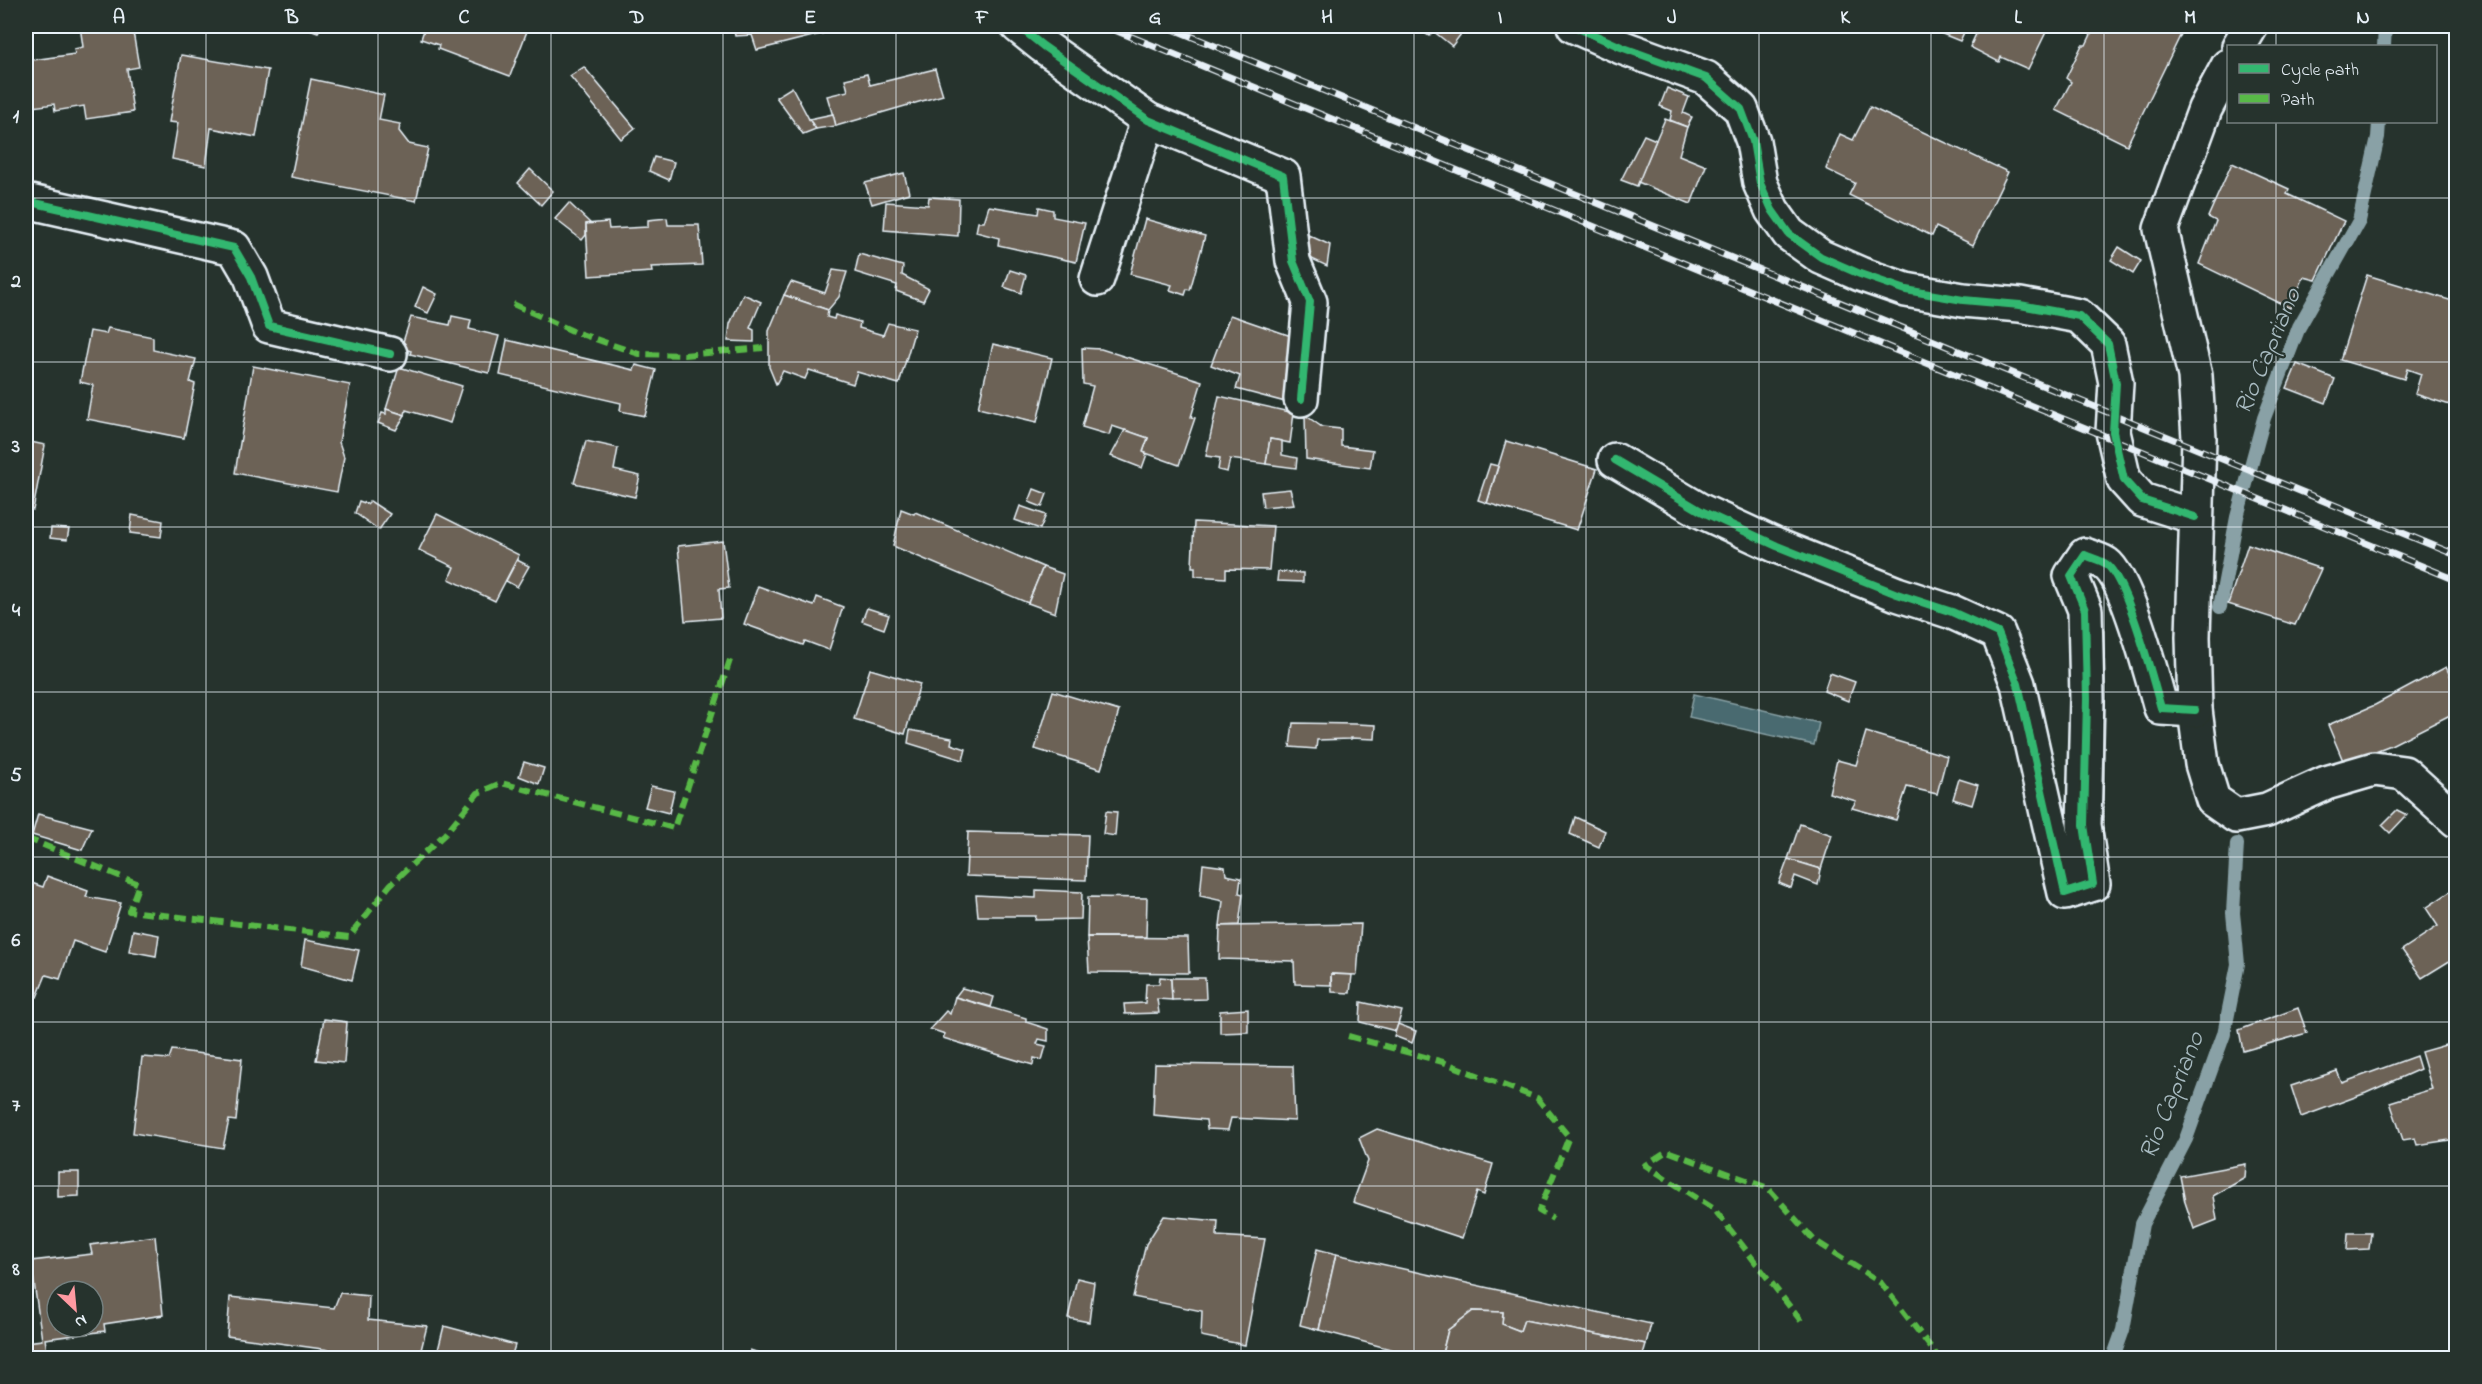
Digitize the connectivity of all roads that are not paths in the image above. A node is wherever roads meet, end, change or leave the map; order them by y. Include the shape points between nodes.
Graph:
1 (1018, 26) edge
2 (1574, 26) edge
3 (2251, 26) edge
4 (2240, 45) edge
5 (2227, 70) edge
6 (1148, 120) junction
7 (26, 201) edge
8 (1097, 279) dead end
9 (390, 354) dead end
10 (1301, 399) dead end
11 (1615, 460) dead end
12 (2195, 518) junction
13 (2195, 710) junction
14 (2457, 820) edge

1 - 6 street
2 - 12 street via 1706,78 1741,109 1753,141 1760,183 1772,210 1789,234 1821,257 1906,290 2079,316 2108,344 2116,382 2113,432 2124,480 2142,500
3 - 4 street
5 - 12 street via 2205,109 2161,229 2195,376 2199,438
6 - 8 street
6 - 10 street via 1283,176 1293,261 1310,302
7 - 9 street via 234,248 251,277 269,326
11 - 13 street via 1701,511 1777,546 1998,633 2024,704 2065,893 2093,884 2084,825 2085,610 2071,576 2085,555 2107,564 2124,592 2161,708
12 - 13 street
13 - 14 street via 2202,764 2213,800 2236,816 2267,810 2326,783 2374,769 2404,773

